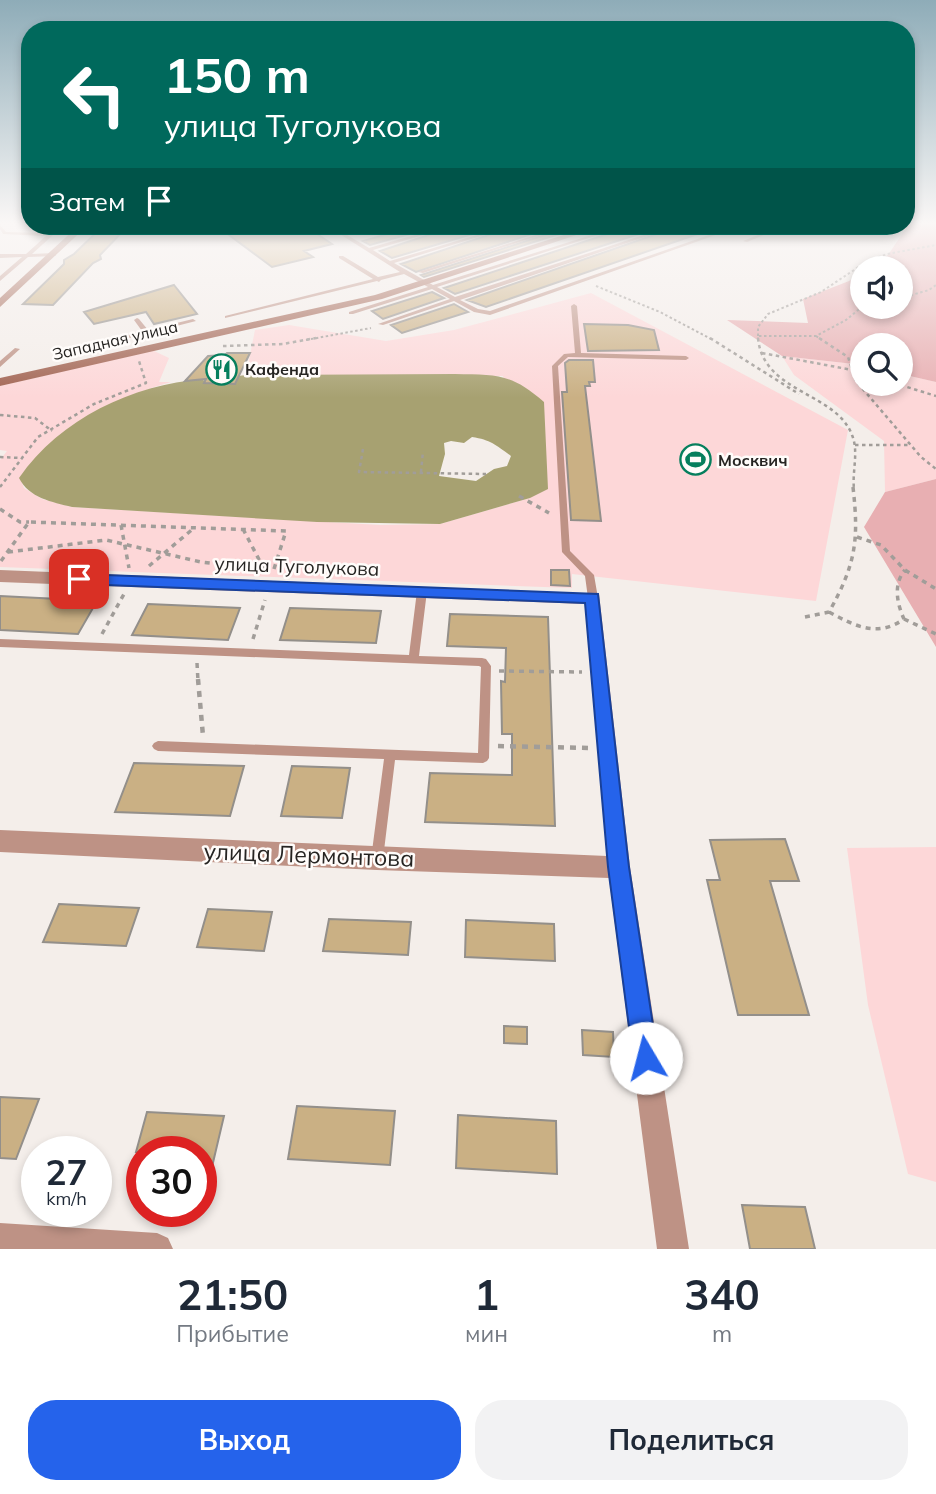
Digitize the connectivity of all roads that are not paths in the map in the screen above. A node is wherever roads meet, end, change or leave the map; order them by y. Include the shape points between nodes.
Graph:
1 (24, 282) edge
2 (370, 282) edge
3 (422, 282) edge
4 (423, 282) edge
5 (428, 282) edge
6 (505, 282) edge
7 (577, 282) edge
8 (455, 299) junction
9 (0, 304) edge
10 (573, 306) dead end
11 (351, 313) dead end
12 (228, 317) dead end
13 (137, 320) dead end
14 (193, 321) dead end
15 (381, 324) road end
16 (175, 325) junction
17 (146, 332) junction
18 (185, 340) junction
19 (86, 347) dead end
20 (16, 349) dead end
21 (578, 355) junction
22 (686, 358) dead end
23 (0, 365) edge
24 (0, 382) edge
25 (0, 576) edge
26 (422, 592) junction
27 (593, 598) junction
28 (0, 643) edge
29 (413, 660) junction
30 (158, 746) dead end
31 (390, 755) junction
32 (0, 841) edge
33 (377, 859) junction
34 (619, 867) junction
35 (11, 1242) edge
36 (157, 1249) edge
37 (673, 1249) edge

1 - 9 street
2 - 12 lane
3 - 18 street, Западная улица via 378,297
4 - 11 lane
5 - 8 lane
6 - 8 lane
7 - 8 lane via 490,313 476,312
8 - 15 lane
10 - 21 lane
13 - 17 lane
14 - 16 lane
16 - 17 lane
16 - 18 lane
17 - 19 lane
18 - 24 street, Западная улица
20 - 23 lane
21 - 22 lane
21 - 27 lane via 566,355 555,366 562,513 566,552 589,575
25 - 26 street, улица Туголукова via 131,581 269,575
26 - 27 street, улица Туголукова
26 - 29 lane
27 - 34 street
28 - 29 lane
29 - 31 lane via 485,663 483,758
30 - 31 lane
31 - 33 lane
32 - 33 street, улица Лермонтова
33 - 34 street, улица Лермонтова
34 - 37 street
35 - 36 street

